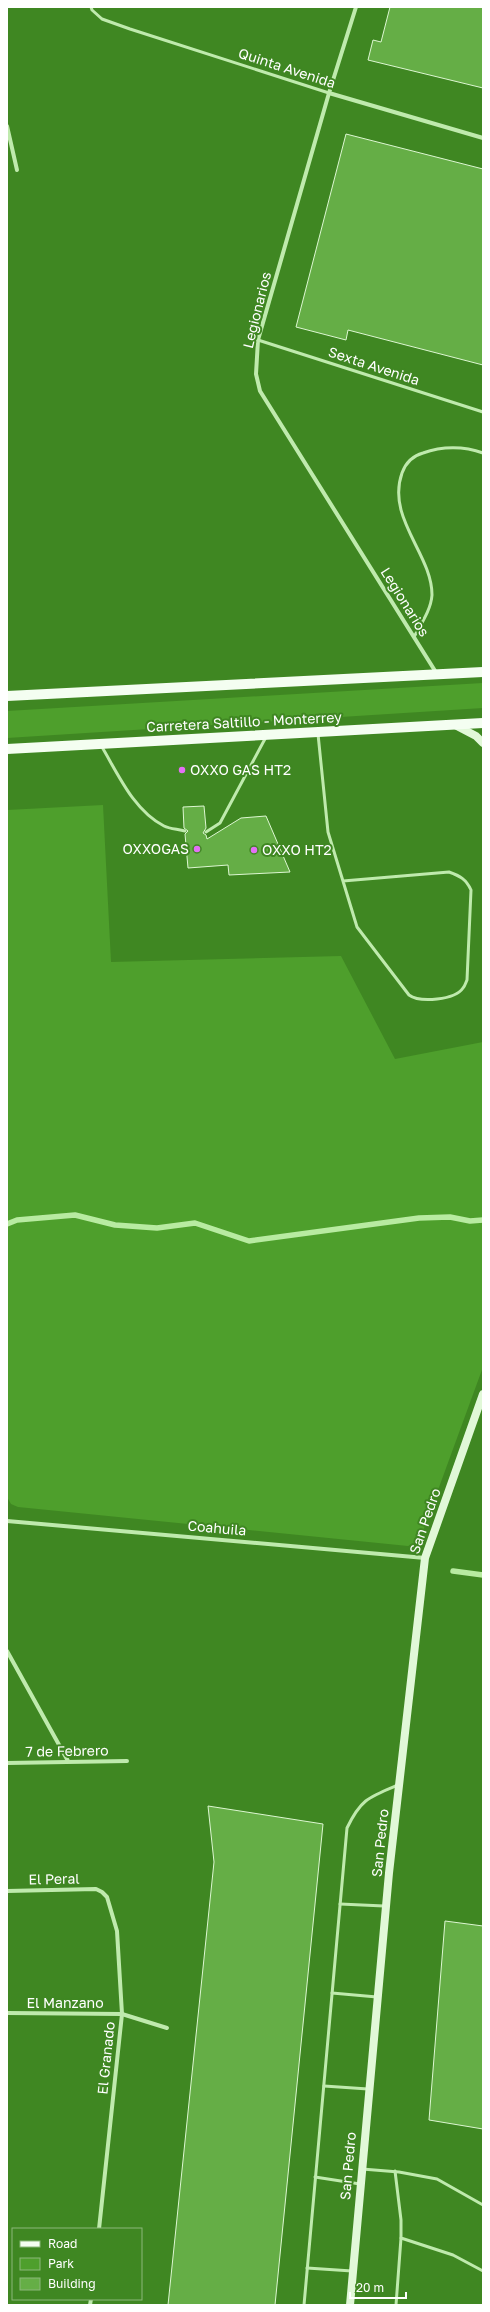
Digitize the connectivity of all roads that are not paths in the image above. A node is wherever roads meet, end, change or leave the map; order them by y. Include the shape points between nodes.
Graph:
1 (91, 7) edge
2 (356, 7) edge
3 (329, 93) junction
4 (7, 126) edge
5 (483, 138) edge
6 (17, 170) dead end
7 (258, 340) junction
8 (483, 412) edge
9 (483, 452) edge
10 (414, 637) junction
11 (483, 672) edge
12 (437, 674) junction
13 (7, 696) edge
14 (483, 723) edge
15 (454, 724) junction
16 (318, 732) junction
17 (268, 735) junction
18 (483, 742) edge
19 (100, 744) junction
20 (7, 749) edge
21 (185, 831) dead end
22 (206, 832) dead end
23 (343, 881) junction
24 (483, 1394) edge
25 (7, 1521) edge
26 (425, 1558) junction
27 (7, 1651) edge
28 (68, 1761) junction
29 (127, 1761) dead end
30 (7, 1763) edge
31 (399, 1785) junction
32 (7, 1891) edge
33 (102, 1892) joint
34 (340, 1904) junction
35 (386, 1906) junction
36 (332, 1993) junction
37 (378, 1997) junction
38 (7, 2013) edge
39 (122, 2014) junction
40 (167, 2028) dead end
41 (324, 2086) junction
42 (368, 2089) junction
43 (361, 2169) junction
44 (395, 2171) junction
45 (315, 2177) junction
46 (360, 2184) junction
47 (483, 2205) edge
48 (99, 2228) edge
49 (402, 2238) junction
50 (307, 2268) junction
51 (352, 2271) junction
52 (483, 2271) edge
53 (304, 2305) edge
54 (350, 2305) edge
55 (396, 2305) edge

1 - 3 lane, Quinta Avenida via 102,19
2 - 3 street, Legionarios
3 - 5 street, Quinta Avenida
3 - 7 street, Legionarios
4 - 6 street
7 - 8 lane, Sexta Avenida
7 - 10 street, Legionarios via 256,374 260,391
9 - 10 lane via 453,448 431,450 414,456 404,467 399,481 399,505 428,576 432,595 429,610
10 - 12 street, Legionarios
11 - 12 main road
12 - 13 main road
14 - 15 main road, Carretera Saltillo - Monterrey
15 - 16 main road, Carretera Saltillo - Monterrey
15 - 18 main road
16 - 17 main road, Carretera Saltillo - Monterrey
16 - 23 lane via 328,832
17 - 19 main road, Carretera Saltillo - Monterrey
17 - 22 lane via 220,823
19 - 20 main road, Carretera Saltillo - Monterrey
19 - 21 lane via 148,816 164,826
23 - 23 lane via 357,927 409,995 421,1000 434,1000 456,994 463,989 467,980 471,890 468,882 461,876 449,872
24 - 26 main road, San Pedro
25 - 26 street, Coahuila
26 - 31 main road, San Pedro
27 - 28 street
28 - 29 street, 7 de Febrero
28 - 30 street, 7 de Febrero
31 - 34 lane via 370,1796 356,1809 347,1828
31 - 35 main road, San Pedro
32 - 33 street, El Peral via 86,1889
33 - 39 street, El Granado via 117,1931
34 - 35 lane
34 - 36 lane
35 - 37 main road, San Pedro
36 - 37 lane
36 - 41 lane
37 - 42 main road, San Pedro
38 - 39 street, El Manzano
39 - 40 street, El Manzano
39 - 48 street, El Granado
41 - 42 lane
41 - 45 lane
42 - 43 main road, San Pedro
43 - 44 lane
43 - 46 main road, San Pedro
44 - 47 lane via 437,2179
44 - 49 lane
45 - 46 lane
45 - 50 lane
46 - 51 main road, San Pedro
49 - 52 lane via 453,2255
49 - 55 lane
50 - 51 lane
50 - 53 lane
51 - 54 main road, San Pedro

